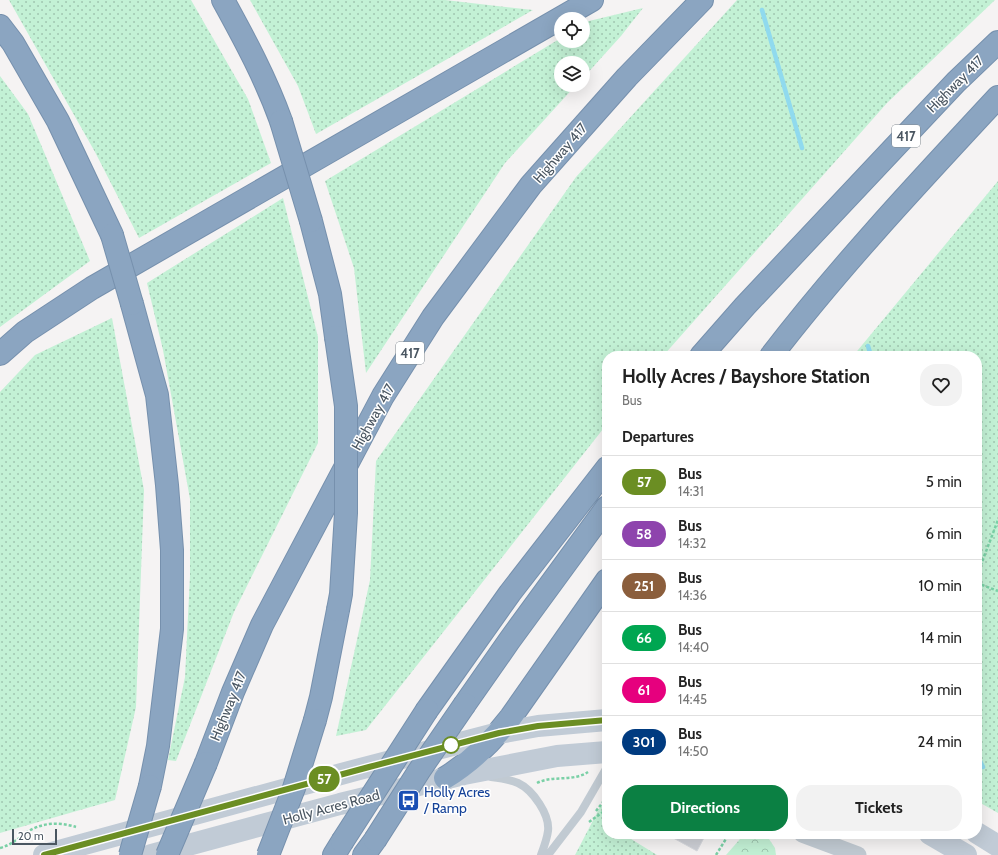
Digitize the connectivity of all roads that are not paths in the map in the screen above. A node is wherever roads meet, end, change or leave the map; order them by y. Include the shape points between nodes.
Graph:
1 (223, 0) edge
2 (592, 0) edge
3 (702, 0) edge
4 (0, 26) edge
5 (998, 42) edge
6 (998, 97) edge
7 (815, 232) junction
8 (706, 351) edge
9 (725, 351) edge
10 (775, 351) edge
11 (0, 354) edge
12 (602, 474) edge
13 (602, 514) edge
14 (602, 587) edge
15 (602, 720) edge
16 (499, 733) junction
17 (602, 752) edge
18 (454, 776) junction
19 (602, 776) edge
20 (982, 836) edge
21 (815, 839) edge
22 (939, 839) edge
23 (998, 846) edge
24 (369, 847) edge
25 (338, 849) edge
26 (44, 855) edge
27 (130, 855) edge
28 (151, 855) edge
29 (167, 855) edge
30 (268, 855) edge
31 (541, 855) edge
32 (548, 855) edge
33 (858, 855) edge
34 (966, 855) edge

1 - 30 highway, bridge via 258,65 281,121 330,294 346,406 346,513 341,594 315,720 294,788
2 - 11 highway via 92,288 25,332
3 - 29 highway, Highway 417 / 417, bridge via 627,77 531,185 433,317 383,396 262,625
4 - 27 highway, bridge via 13,43 58,121 112,235 157,395 172,550 172,629 158,746 150,786
5 - 7 highway, Highway 417 / 417 via 956,82
6 - 10 highway via 904,198
7 - 8 highway, Highway 417 / 417
7 - 9 highway
12 - 25 highway, bridge via 510,593 427,710
13 - 24 highway, bridge via 513,634
14 - 16 highway
15 - 16 main road, Holly Acres Road via 538,726
16 - 18 highway
16 - 26 main road, Holly Acres Road
17 - 18 main road, Holly Acres Road via 557,756
18 - 28 main road, Holly Acres Road
18 - 31 lane via 502,778 526,788 542,807 547,820 546,844
19 - 32 lane via 582,812
20 - 23 main road
21 - 33 street
22 - 34 main road

